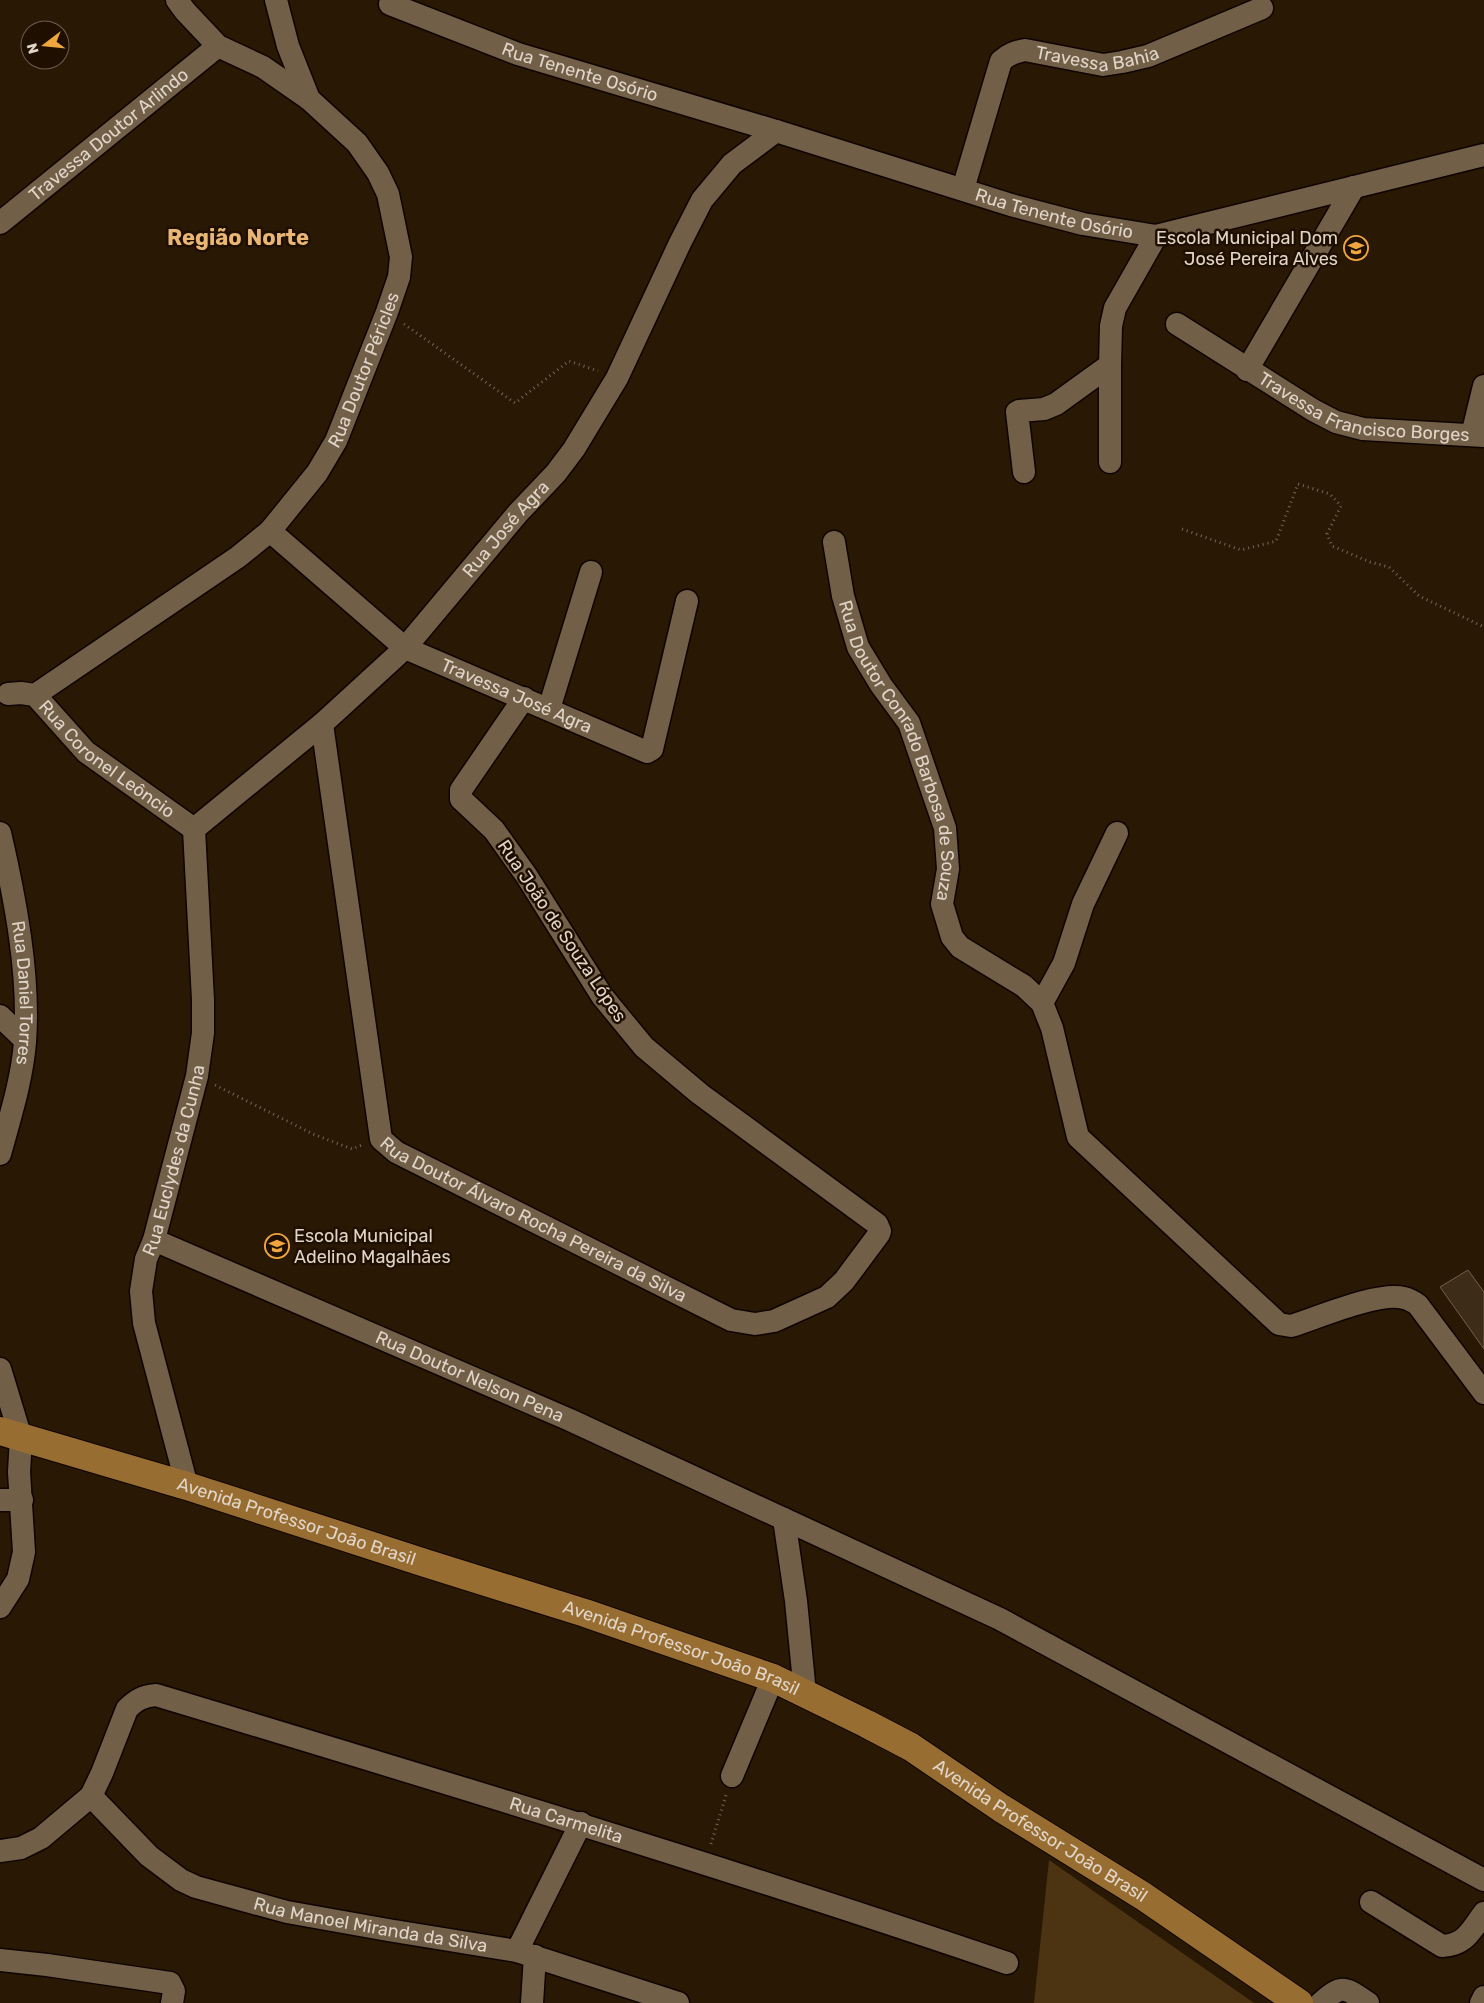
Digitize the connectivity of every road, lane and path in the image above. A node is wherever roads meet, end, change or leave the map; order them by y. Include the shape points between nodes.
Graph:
1 (177, 0) edge
2 (276, 0) edge
3 (390, 4) dead end
4 (1262, 8) dead end
5 (218, 46) junction
6 (309, 99) junction
7 (776, 131) junction
8 (1484, 155) edge
9 (1354, 187) junction
10 (963, 190) junction
11 (0, 223) edge
12 (1156, 236) junction
13 (387, 312) junction
14 (1177, 324) dead end
15 (1110, 365) junction
16 (1247, 370) junction
17 (617, 378) junction
18 (1484, 386) edge
19 (1478, 436) edge
20 (1110, 462) dead end
21 (1024, 472) dead end
22 (1182, 529) dead end
23 (270, 531) junction
24 (834, 542) dead end
25 (591, 572) dead end
26 (687, 601) dead end
27 (1484, 627) edge
28 (405, 648) junction
29 (3, 693) edge
30 (35, 695) junction
31 (524, 698) junction
32 (549, 709) junction
33 (322, 724) junction
34 (194, 828) junction
35 (0, 833) edge
36 (1117, 833) dead end
37 (1042, 1003) junction
38 (0, 1016) edge
39 (25, 1040) junction
40 (197, 1076) junction
41 (381, 1139) junction
42 (0, 1154) edge
43 (879, 1227) joint
44 (154, 1240) junction
45 (0, 1370) edge
46 (1484, 1393) edge
47 (10, 1434) edge
48 (187, 1486) junction
49 (11, 1500) edge
50 (784, 1520) junction
51 (0, 1607) edge
52 (773, 1678) junction
53 (805, 1693) junction
54 (732, 1776) joint
55 (91, 1796) junction
56 (580, 1823) junction
57 (0, 1851) edge
58 (705, 1863) junction
59 (1484, 1880) edge
60 (1371, 1902) dead end
61 (1484, 1913) edge
62 (526, 1953) junction
63 (0, 1960) edge
64 (1007, 1963) dead end
65 (172, 1994) edge
66 (1484, 1998) edge
67 (532, 2003) edge
68 (678, 2003) edge
69 (1299, 2003) edge
70 (1321, 2003) edge
71 (1368, 2003) edge
72 (1481, 2003) edge

1 - 5 street, Rua Doutor Péricles
2 - 6 street via 288,46
3 - 7 street, Rua Tenente Osório via 518,54
4 - 10 street, Travessa Bahia via 1148,56 1122,62 1103,65 1025,50 1007,55 1001,61
5 - 6 street, Rua Doutor Péricles via 263,67
5 - 11 street, Travessa Doutor Arlindo
6 - 13 street, Rua Doutor Péricles via 357,143 388,194 401,257 399,277
7 - 10 street, Rua Tenente Osório
7 - 17 street, Rua José Agra via 732,164 702,200
8 - 9 street, Rua Tenente Osório
9 - 12 street, Rua Tenente Osório
9 - 16 street, Travessa Francisco Borges
10 - 12 street, Rua Tenente Osório via 1083,224
12 - 15 street via 1115,308
13 - 17 path via 515,403 569,360
13 - 23 street, Rua Doutor Péricles via 336,441 317,473
14 - 16 street, Travessa Francisco Borges
15 - 20 street
15 - 21 street via 1056,404 1017,412
16 - 19 street, Travessa Francisco Borges via 1336,422 1364,429
17 - 28 street, Rua José Agra via 556,473 518,513
18 - 19 street
22 - 27 path via 1241,550 1276,541 1298,484 1330,494 1341,506 1327,534 1332,546 1389,567 1419,596
23 - 28 street, Travessa José Agra
23 - 30 street, Rua Doutor Péricles via 238,557
24 - 37 street, Rua Doutor Conrado Barbosa de Souza via 843,596 858,648 910,722 945,828 948,869 942,904 952,937 960,946 1024,986
25 - 32 street
26 - 32 street, Travessa José Agra via 651,751
28 - 31 street, Travessa José Agra
28 - 33 street, Rua José Agra
29 - 30 street, Rua Coronel Leôncio
30 - 34 street, Rua Coronel Leôncio via 86,752
31 - 32 street, Travessa José Agra
31 - 43 street, Rua João de Souza Lópes via 461,790 461,799 494,830 602,996 644,1047 700,1094
33 - 34 street, Rua José Agra
33 - 41 street, Rua Doutor Álvaro Rocha Pereira da Silva
34 - 40 street, Rua Euclydes da Cunha via 203,1008
35 - 39 street, Rua Daniel Torres via 13,892 22,964
36 - 37 street via 1083,904 1064,964
37 - 46 street, Rua Doutor Conrado Barbosa de Souza via 1052,1028 1078,1137 1278,1324 1290,1326 1386,1297 1404,1298 1418,1305
38 - 39 street
39 - 42 street, Rua Daniel Torres via 12,1112
40 - 41 path via 313,1134 352,1149
40 - 44 street, Rua Euclydes da Cunha
41 - 43 street, Rua Doutor Álvaro Rocha Pereira da Silva via 396,1152 731,1320 755,1324 774,1321 827,1297 844,1281 879,1234
44 - 48 street, Rua Euclydes da Cunha via 146,1259 141,1292 144,1323
44 - 50 street, Rua Doutor Nelson Pena via 570,1420
45 - 47 street
47 - 48 main road, Avenida Professor João Brasil
47 - 49 street via 19,1472
48 - 52 main road, Avenida Professor João Brasil via 585,1613
49 - 51 street via 24,1552 18,1579
50 - 53 street
50 - 59 street, Rua Doutor Nelson Pena via 1000,1619
52 - 53 main road, Avenida Professor João Brasil
52 - 54 street
53 - 69 main road, Avenida Professor João Brasil via 911,1748 1143,1896
54 - 58 path
55 - 56 street, Rua Carmelita via 127,1709 144,1696 156,1695
55 - 57 street via 41,1838 21,1848
55 - 62 street, Rua Manoel Miranda da Silva via 149,1856 196,1887 287,1912
56 - 58 street, Rua Carmelita
56 - 62 street
58 - 64 street, Rua Carmelita
60 - 61 street via 1442,1946 1454,1946
62 - 67 street
62 - 68 street, Rua Manoel Miranda da Silva
63 - 65 street via 170,1983
66 - 72 street
70 - 71 street via 1334,1991 1342,1989

